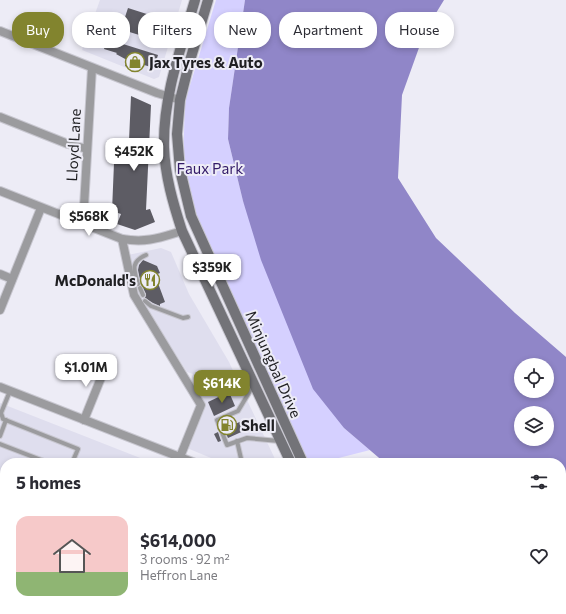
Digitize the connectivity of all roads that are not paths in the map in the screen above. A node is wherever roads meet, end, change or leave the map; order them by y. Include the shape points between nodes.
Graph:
1 (195, 0) edge
2 (208, 0) edge
3 (0, 31) edge
4 (92, 68) junction
5 (168, 97) junction
6 (180, 100) junction
7 (0, 117) edge
8 (87, 150) junction
9 (0, 191) edge
10 (41, 208) junction
11 (83, 224) junction
12 (182, 231) junction
13 (122, 239) junction
14 (146, 255) dead end
15 (0, 274) edge
16 (12, 279) junction
17 (138, 284) dead end
18 (140, 288) dead end
19 (143, 295) dead end
20 (146, 301) dead end
21 (0, 310) edge
22 (188, 317) dead end
23 (107, 363) dead end
24 (255, 384) junction
25 (0, 386) edge
26 (10, 390) junction
27 (6, 420) junction
28 (84, 420) junction
29 (0, 436) edge
30 (237, 441) junction
31 (281, 442) junction
32 (0, 444) edge
33 (180, 457) joint
34 (36, 458) edge
35 (74, 458) edge
36 (241, 458) edge
37 (289, 458) edge
38 (301, 458) edge

1 - 5 main road, Minjungbal Drive
2 - 6 main road, Minjungbal Drive
3 - 4 street
4 - 5 street
4 - 8 street, Lloyd Lane
5 - 6 street
5 - 12 main road, Minjungbal Drive via 164,147 173,203
6 - 38 main road, Minjungbal Drive via 177,134 180,170 191,216
7 - 8 street
8 - 11 street, Lloyd Lane
9 - 10 street
10 - 11 street
10 - 16 street
11 - 13 street
12 - 13 street via 151,241 136,242
12 - 24 main road, Minjungbal Drive
13 - 33 street via 134,295 201,405
14 - 17 lane via 134,264
15 - 16 street
16 - 21 street
18 - 19 lane
20 - 22 lane via 151,306 183,318
23 - 28 street
24 - 30 lane via 238,411 216,420 227,445
24 - 31 main road, Minjungbal Drive
25 - 26 street
26 - 27 lane via 1,413
26 - 28 street
27 - 29 lane
27 - 35 lane via 78,449
28 - 33 street
30 - 31 lane via 247,438
30 - 36 lane
31 - 37 main road, Minjungbal Drive
32 - 34 lane

